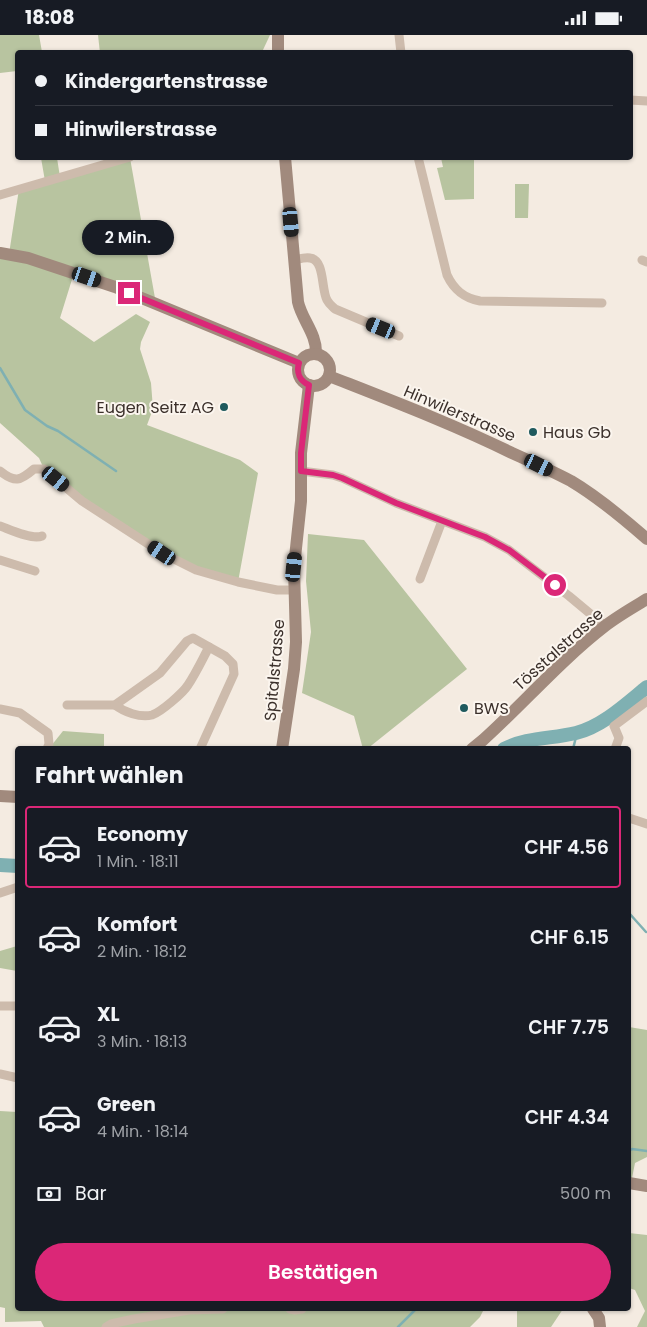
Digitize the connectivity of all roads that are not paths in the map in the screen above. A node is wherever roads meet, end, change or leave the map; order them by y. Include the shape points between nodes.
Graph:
1 (278, 35) edge
2 (399, 35) edge
3 (278, 50) edge
4 (401, 50) edge
5 (633, 99) edge
6 (647, 101) edge
7 (120, 160) edge
8 (285, 160) edge
9 (419, 160) edge
10 (0, 195) edge
11 (0, 253) edge
12 (294, 260) junction
13 (602, 303) dead end
14 (399, 336) dead end
15 (316, 354) junction
16 (299, 363) junction
17 (329, 376) junction
18 (309, 385) junction
19 (0, 471) edge
20 (301, 471) junction
21 (442, 521) junction
22 (0, 526) edge
23 (42, 536) dead end
24 (647, 539) edge
25 (0, 561) edge
26 (35, 571) dead end
27 (420, 579) dead end
28 (294, 590) junction
29 (647, 600) edge
30 (605, 626) junction
31 (209, 647) junction
32 (647, 701) edge
33 (67, 705) dead end
34 (115, 705) junction
35 (0, 709) edge
36 (48, 746) edge
37 (201, 746) edge
38 (282, 746) edge
39 (475, 746) edge
40 (616, 746) edge
41 (0, 796) edge
42 (15, 797) edge
43 (631, 819) edge
44 (647, 823) edge
45 (15, 888) edge
46 (0, 893) edge
47 (0, 1006) edge
48 (15, 1007) edge
49 (0, 1074) edge
50 (15, 1077) edge
51 (631, 1183) edge
52 (647, 1185) edge
53 (194, 1311) edge
54 (594, 1311) edge
55 (106, 1327) edge
56 (600, 1327) edge

1 - 3 main road
2 - 4 street
5 - 6 street
7 - 10 street
8 - 12 main road
9 - 13 street via 446,270 458,291 480,301
11 - 16 main road via 28,258 115,287
12 - 14 street via 311,258 318,262 326,300 335,309
12 - 15 main road via 300,311 316,342
15 - 16 main road via 306,355
15 - 17 main road via 327,360
16 - 18 main road via 299,376
17 - 18 main road via 323,383
17 - 24 main road, Hinwilerstrasse via 482,438 572,482
18 - 20 main road, Spitalstrasse
19 - 28 street via 14,480 34,469 44,469 82,501 162,553 196,570 277,590
20 - 21 street via 342,478
20 - 28 main road, Spitalstrasse
21 - 27 street
21 - 30 street via 509,550
22 - 23 street via 38,538
25 - 26 street
28 - 38 main road, Spitalstrasse via 295,660
29 - 30 main road, Tösstalstrasse
30 - 39 main road, Tösstalstrasse
31 - 34 street via 193,638 187,641 160,673
31 - 34 street via 188,686 161,710 143,715 129,713
31 - 37 street via 233,664 234,674
32 - 40 street via 614,726 619,738
33 - 34 street
35 - 36 street via 20,713 48,733
41 - 42 main road
43 - 44 street
45 - 46 street
47 - 48 street
49 - 50 street
51 - 52 main road
53 - 55 street via 134,1319
54 - 56 main road

